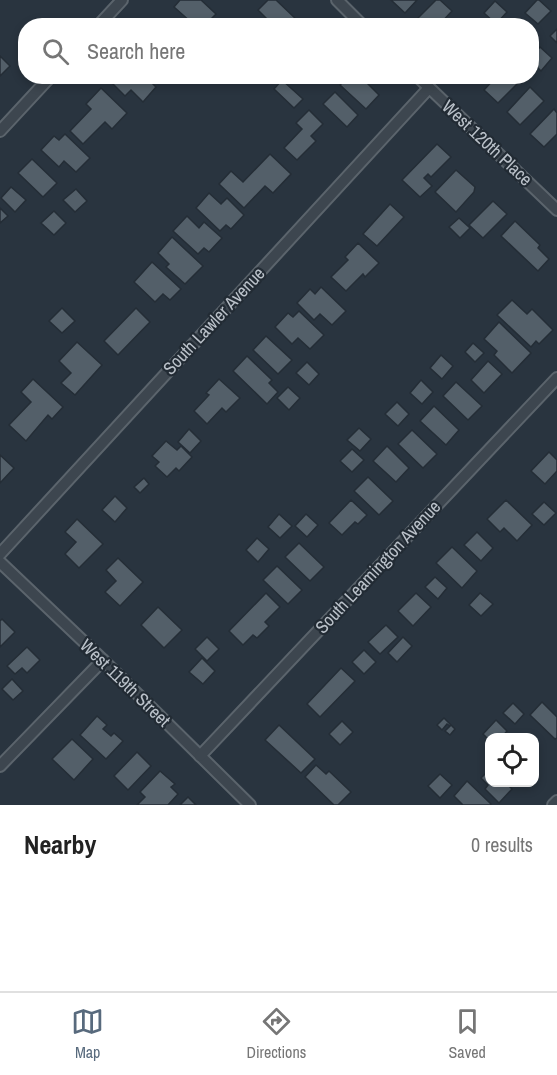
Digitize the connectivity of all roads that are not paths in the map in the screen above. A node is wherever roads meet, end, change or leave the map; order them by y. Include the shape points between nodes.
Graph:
1 (122, 0) edge
2 (337, 0) edge
3 (105, 18) edge
4 (355, 18) edge
5 (44, 84) edge
6 (425, 84) edge
7 (429, 88) junction
8 (0, 131) edge
9 (557, 210) edge
10 (557, 378) edge
11 (0, 554) edge
12 (0, 562) edge
13 (103, 660) junction
14 (200, 756) junction
15 (0, 766) edge
16 (557, 801) edge
17 (250, 805) edge
18 (553, 805) edge

1 - 3 street
2 - 4 street
5 - 8 street
6 - 7 street, West 120th Place
7 - 9 street, West 120th Place
7 - 11 street, South Lawler Avenue
10 - 14 street, South Leamington Avenue
12 - 13 street, West 119th Street
13 - 14 street, West 119th Street
13 - 15 street
14 - 17 street, West 119th Street
16 - 18 street

